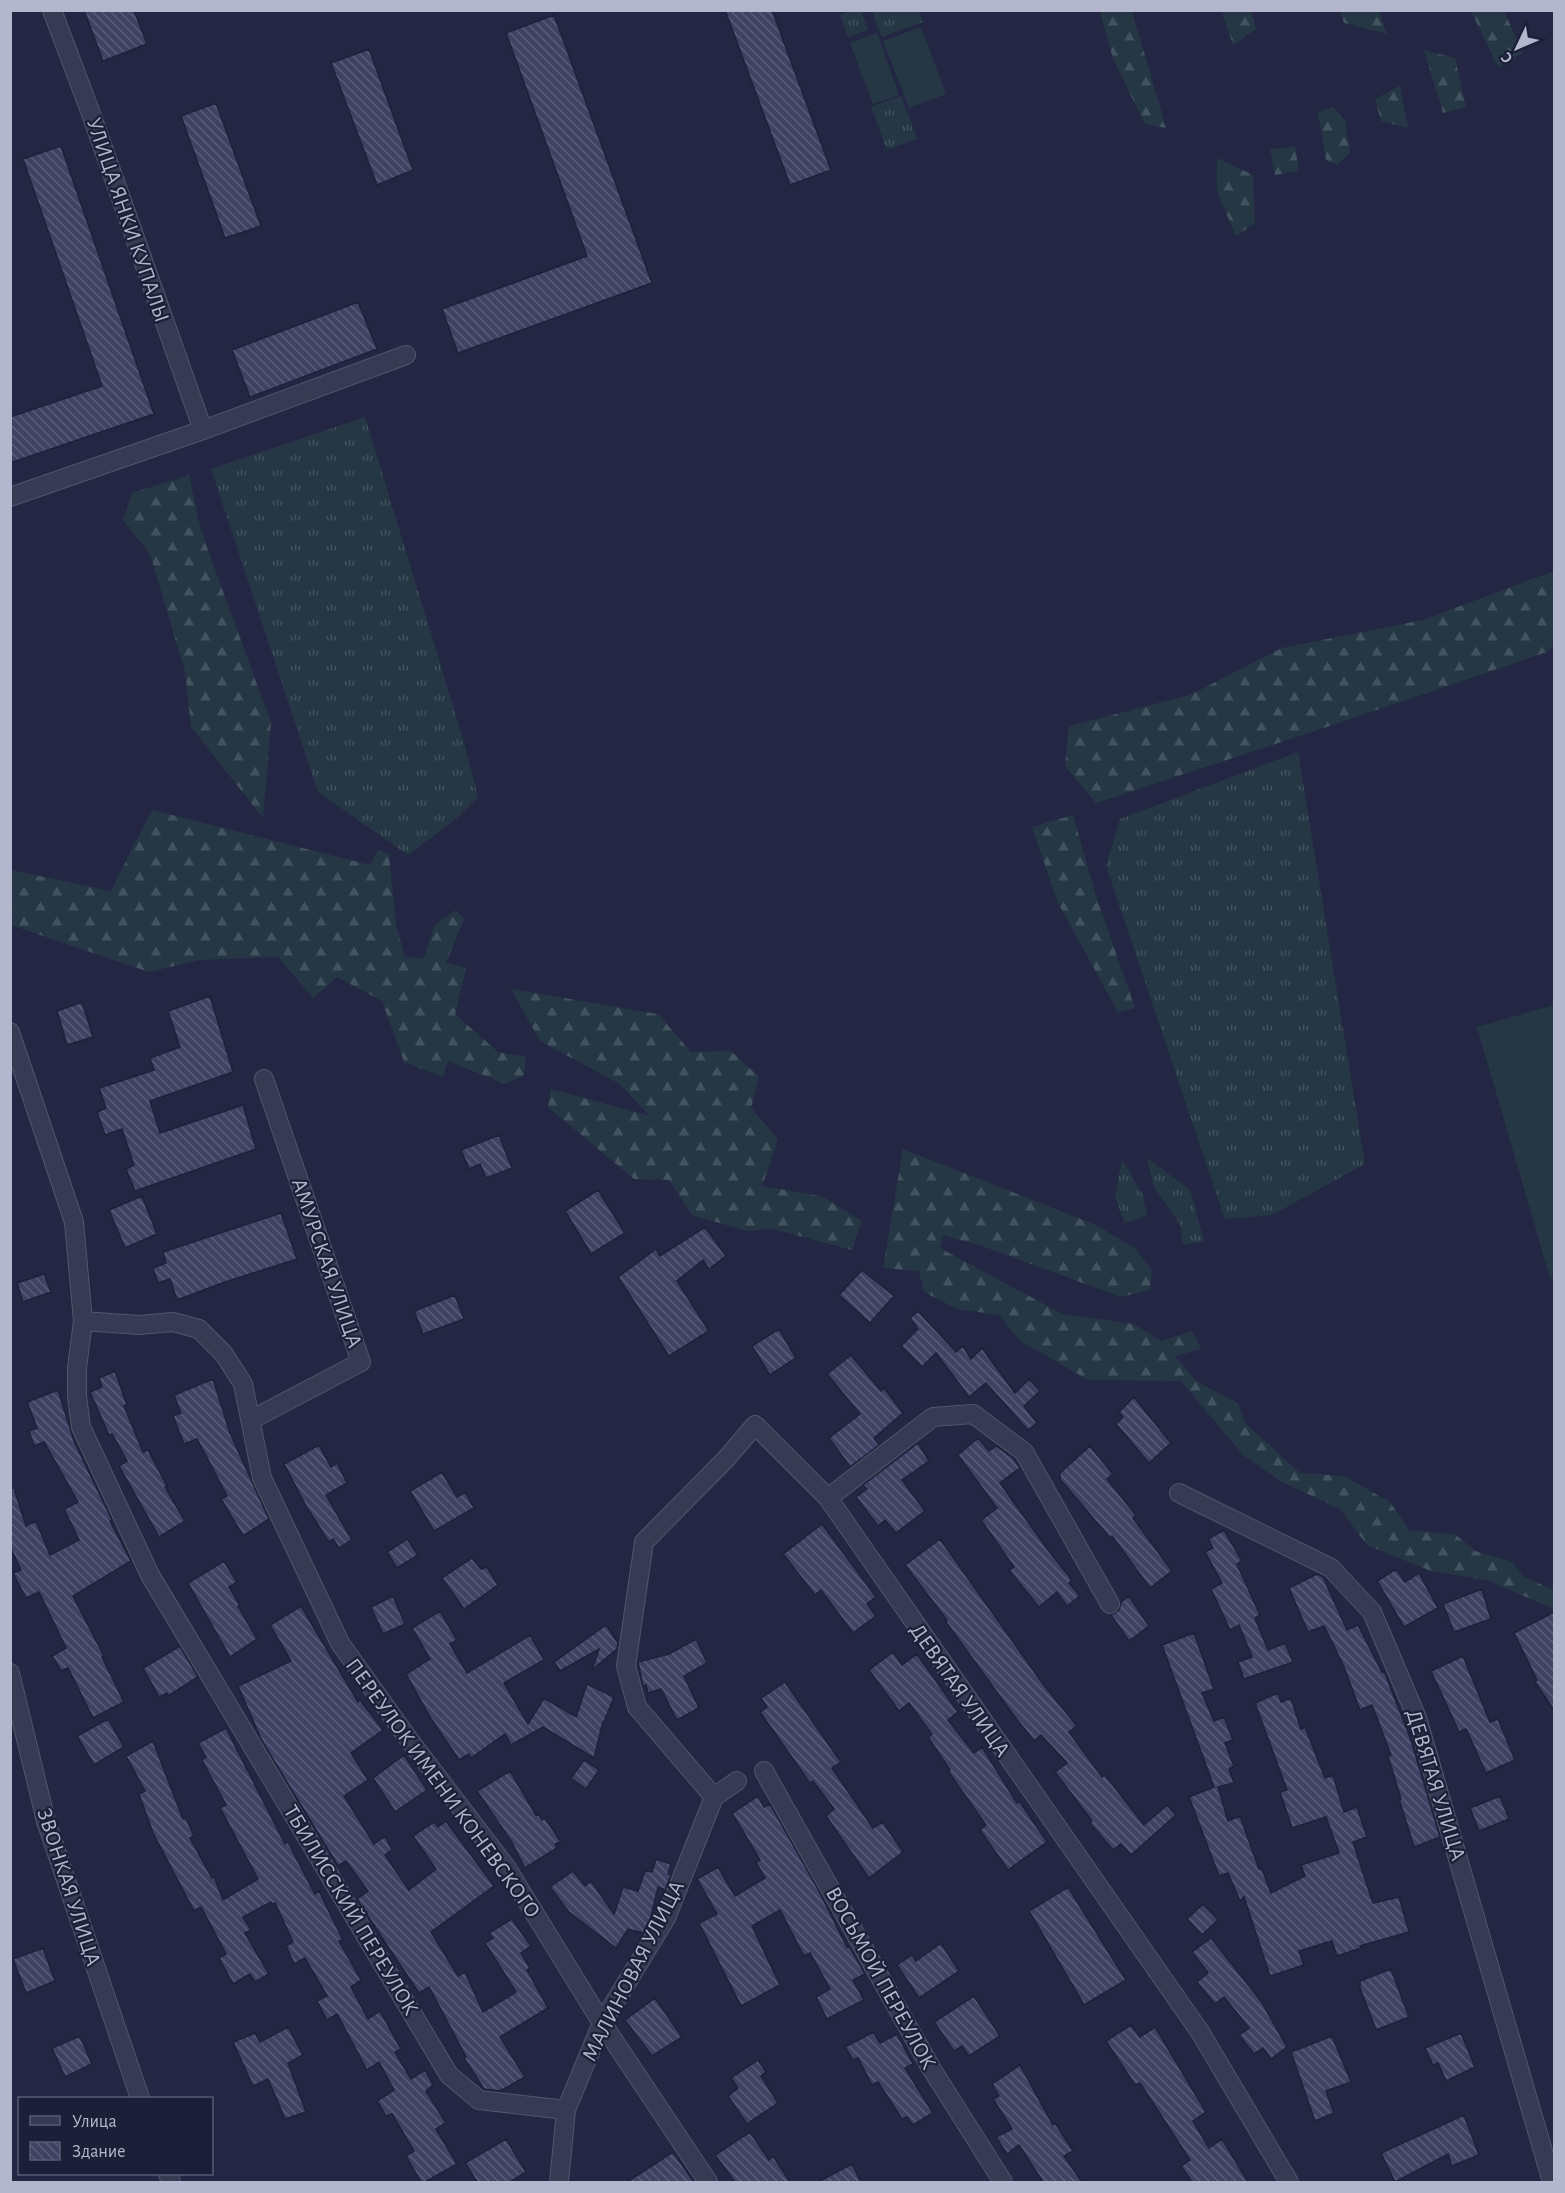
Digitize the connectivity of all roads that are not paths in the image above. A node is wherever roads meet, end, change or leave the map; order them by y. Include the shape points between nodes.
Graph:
1 (52, 10) edge
2 (406, 356) dead end
3 (203, 430) junction
4 (10, 497) edge
5 (10, 1032) edge
6 (264, 1079) dead end
7 (83, 1321) junction
8 (251, 1420) junction
9 (1179, 1493) dead end
10 (828, 1498) junction
11 (1110, 1604) dead end
12 (11, 1673) edge
13 (764, 1771) dead end
14 (737, 1781) dead end
15 (714, 1797) junction
16 (602, 2023) junction
17 (140, 2097) edge
18 (566, 2110) junction
19 (559, 2182) edge
20 (708, 2182) edge
21 (1003, 2182) edge
22 (1289, 2182) edge
23 (1552, 2182) edge

1 - 3 street, УЛИЦА ЯНКИ КУПАЛЫ
2 - 3 street
3 - 4 street
5 - 7 street via 74,1222
6 - 8 street, АМУРСКАЯ УЛИЦА via 361,1362
7 - 8 street, ПЕРЕУЛОК ИМЕНИ КОНЕВСКОГО via 139,1325 172,1322 199,1329 224,1354 243,1384
7 - 18 street, ТБИЛИССКИЙ ПЕРЕУЛОК via 77,1368 81,1427 150,1575 449,2075 479,2100
8 - 16 street, ПЕРЕУЛОК ИМЕНИ КОНЕВСКОГО via 262,1478 340,1643 506,1867
9 - 23 street, ДЕВЯТАЯ УЛИЦА via 1331,1568 1372,1612 1417,1718
10 - 11 street via 933,1417 973,1414 1024,1452
10 - 15 street, ДЕВЯТАЯ УЛИЦА via 755,1425 644,1542 626,1666 637,1707
10 - 22 street, ДЕВЯТАЯ УЛИЦА via 1200,2032
12 - 17 street, ЗВОНКАЯ УЛИЦА via 46,1821
13 - 21 street, ВОСЬМОЙ ПЕРЕУЛОК via 931,2068
14 - 15 street
15 - 16 street, МАЛИНОВАЯ УЛИЦА via 666,1918
16 - 18 street, МАЛИНОВАЯ УЛИЦА
16 - 20 street, ПЕРЕУЛОК ИМЕНИ КОНЕВСКОГО
18 - 19 street

